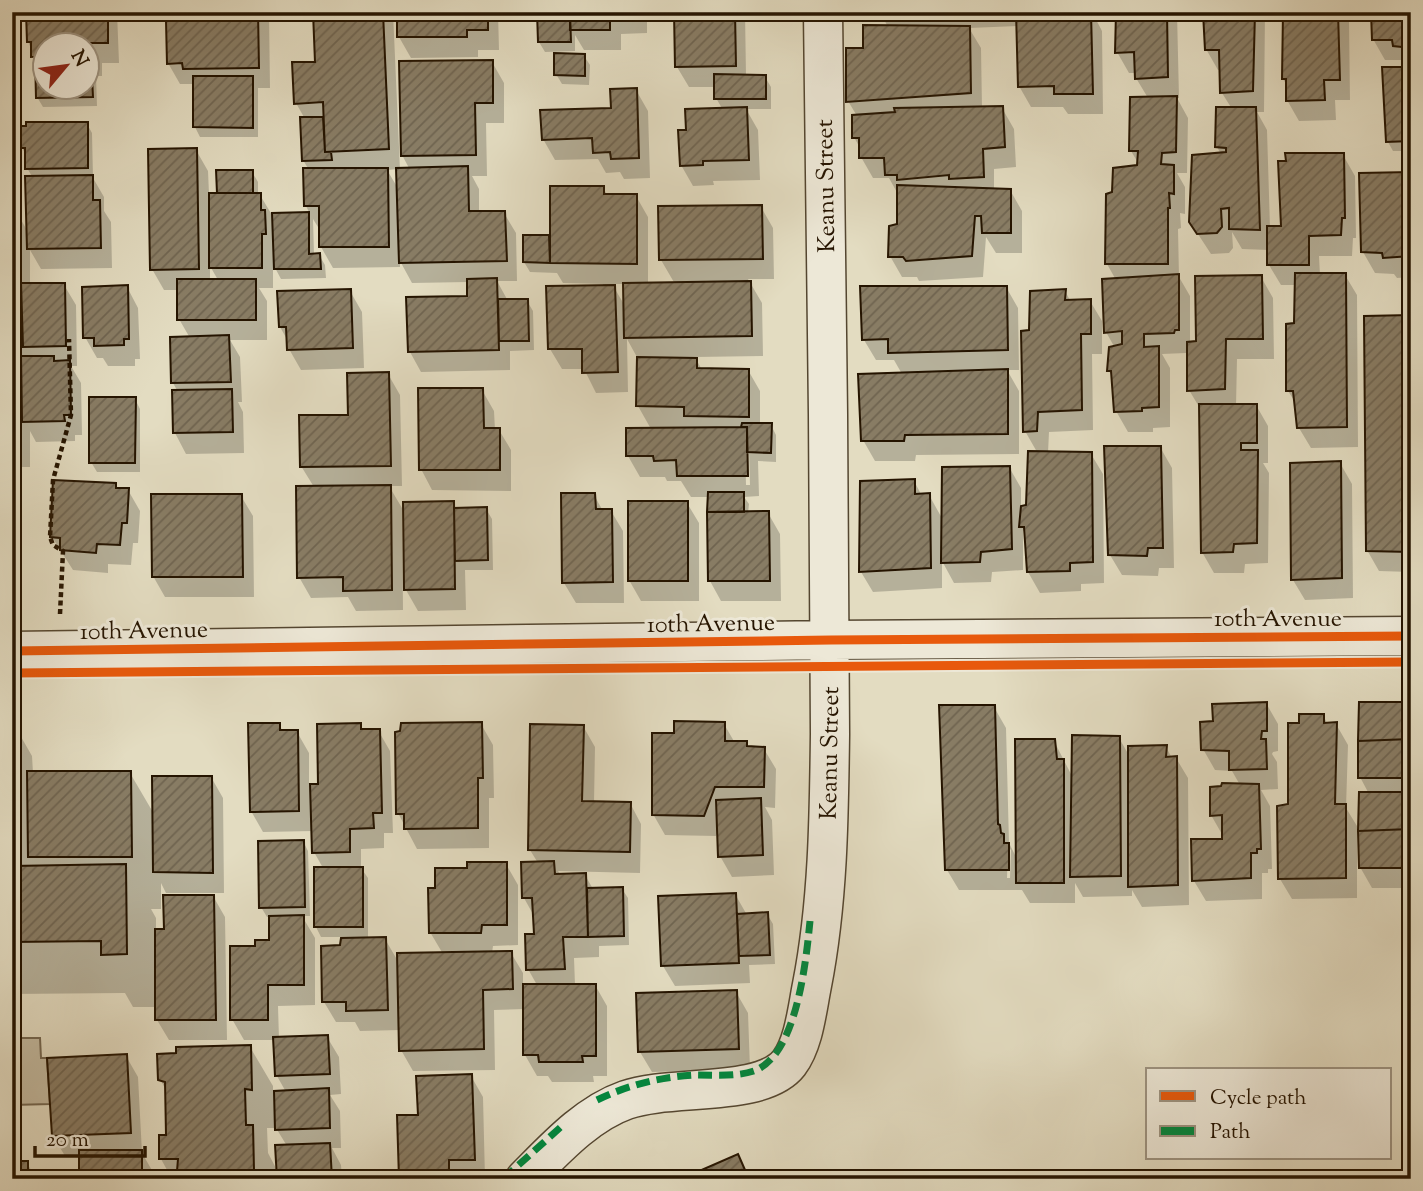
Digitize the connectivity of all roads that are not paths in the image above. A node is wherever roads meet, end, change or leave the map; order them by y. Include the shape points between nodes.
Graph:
1 (823, 12) edge
2 (1411, 636) edge
3 (831, 640) junction
4 (12, 651) edge
5 (525, 1179) edge

1 - 3 street, Keanu Street
2 - 3 street, 10th Avenue
3 - 4 street, 10th Avenue
3 - 5 street, Keanu Street via 825,879 814,976 791,1061 776,1075 753,1084 669,1091 622,1101 587,1122

